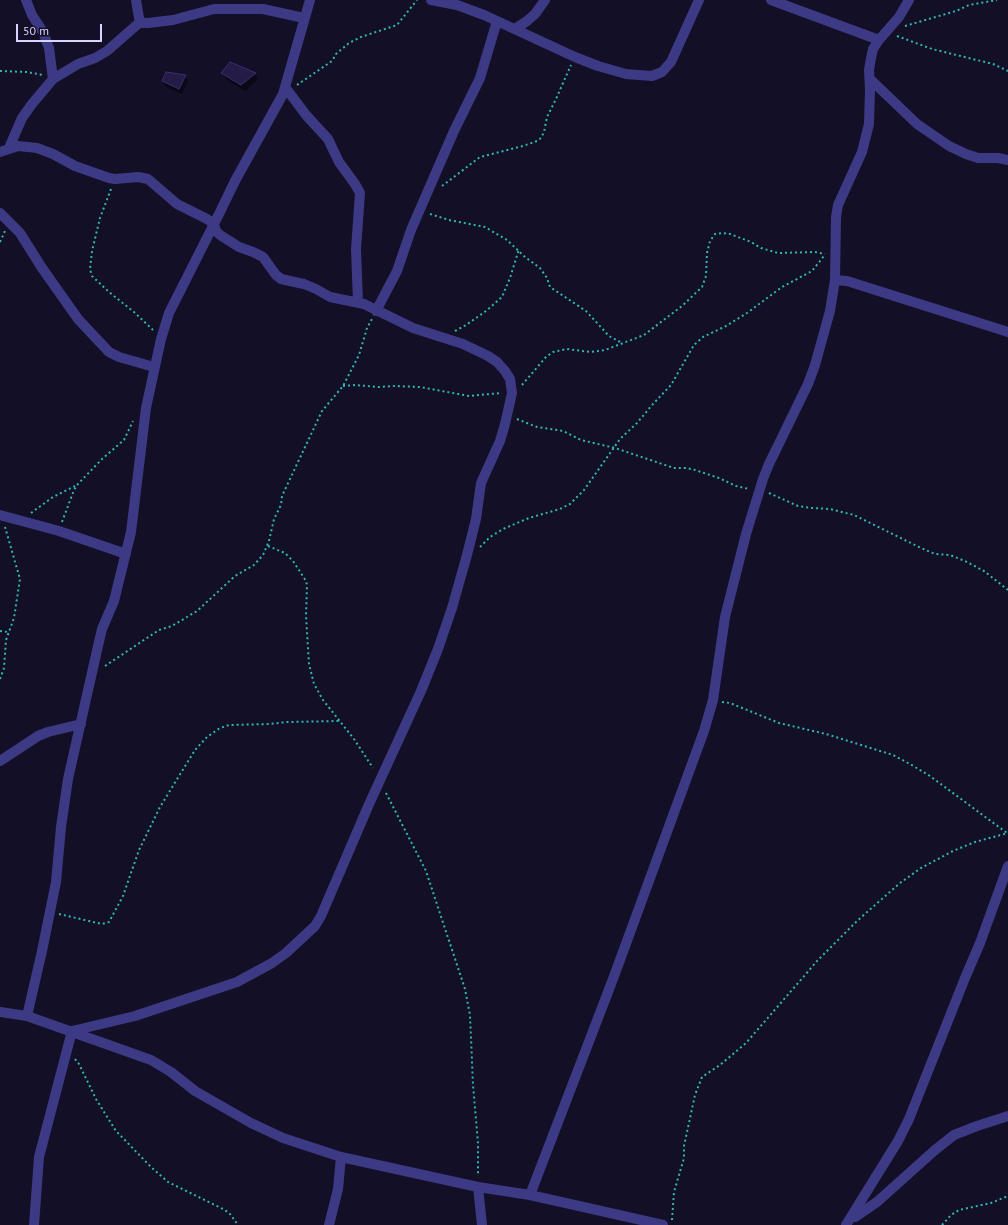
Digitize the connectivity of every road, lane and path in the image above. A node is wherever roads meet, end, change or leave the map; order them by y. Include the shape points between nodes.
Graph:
1 (26, 0) edge
2 (136, 0) edge
3 (310, 0) edge
4 (417, 0) edge
5 (431, 0) edge
6 (545, 0) edge
7 (698, 0) edge
8 (771, 0) edge
9 (909, 0) edge
10 (997, 0) edge
11 (304, 18) junction
12 (497, 21) junction
13 (141, 22) junction
14 (515, 29) junction
15 (882, 37) junction
16 (575, 57) junction
17 (1008, 71) edge
18 (0, 72) edge
19 (53, 79) junction
20 (870, 79) junction
21 (287, 90) junction
22 (4, 150) edge
23 (1008, 160) edge
24 (115, 179) junction
25 (442, 186) dead end
26 (419, 211) junction
27 (0, 213) edge
28 (214, 224) junction
29 (835, 238) junction
30 (518, 249) junction
31 (825, 254) junction
32 (835, 280) junction
33 (358, 302) junction
34 (376, 311) junction
35 (1008, 332) edge
36 (443, 337) junction
37 (161, 338) junction
38 (622, 343) junction
39 (154, 367) junction
40 (343, 386) junction
41 (512, 393) junction
42 (146, 408) junction
43 (508, 413) junction
44 (615, 448) junction
45 (77, 486) junction
46 (759, 490) junction
47 (2, 518) edge
48 (22, 521) junction
49 (59, 531) junction
50 (268, 546) junction
51 (479, 548) dead end
52 (126, 554) junction
53 (1008, 590) edge
54 (0, 631) edge
55 (8, 632) junction
56 (92, 674) junction
57 (0, 679) edge
58 (713, 700) junction
59 (340, 721) junction
60 (81, 724) junction
61 (0, 760) edge
62 (380, 781) junction
63 (1007, 833) edge
64 (1008, 866) edge
65 (50, 912) junction
66 (0, 1012) edge
67 (28, 1016) junction
68 (72, 1031) junction
69 (68, 1050) junction
70 (1008, 1116) edge
71 (341, 1157) junction
72 (478, 1187) junction
73 (530, 1196) junction
74 (1008, 1196) edge
75 (848, 1223) edge
76 (34, 1225) edge
77 (238, 1225) edge
78 (329, 1225) edge
79 (482, 1225) edge
80 (662, 1225) edge
81 (672, 1225) edge
82 (942, 1225) edge

1 - 19 street via 50,48
2 - 13 street
3 - 11 street
4 - 21 path via 396,25 348,43 332,61
5 - 12 street via 457,5
6 - 14 street via 535,14
7 - 16 street via 670,62 656,75 614,71
8 - 15 street
9 - 15 street
10 - 15 path via 969,5
11 - 13 street via 263,9 214,9 174,20
11 - 21 street
12 - 14 street
12 - 26 street via 480,78
13 - 19 street via 107,51
14 - 16 street
15 - 17 path via 989,62
15 - 20 street via 870,58
16 - 25 path via 546,116 541,138 523,146 480,157
18 - 19 path via 27,72
19 - 22 street via 22,118
20 - 23 street via 917,124 949,146 978,158
20 - 29 street via 869,124 862,152 838,205
21 - 28 street via 235,181
21 - 33 street via 311,122 327,138 339,162 360,193 356,249
22 - 24 street via 23,146 37,148 85,170
24 - 28 street via 148,179 177,204
24 - 37 path via 100,218 92,251 92,276
26 - 30 path via 485,227
26 - 34 street via 397,271
27 - 39 street via 20,234 78,319 109,352
28 - 33 street via 216,232 220,235 263,258 278,277 316,289 330,297
28 - 37 street via 169,313
29 - 31 path
29 - 32 street
30 - 36 path via 502,297 466,325
30 - 38 path via 540,268 550,287 586,311 609,336
31 - 38 path via 778,253 730,234 716,234 710,241 706,276 699,290 647,333
31 - 44 path via 812,271 782,287 747,313 703,337 694,345 671,385 620,439
32 - 35 street
32 - 46 street via 830,311 815,365 798,406 768,464
33 - 34 street
34 - 36 street via 412,328
34 - 40 path via 367,328 359,355
36 - 41 street via 493,358 510,380
37 - 39 street
38 - 41 path via 593,352 567,349 553,352
39 - 42 street
40 - 41 path via 420,387 469,396
40 - 50 path via 317,420 282,496
41 - 43 street
42 - 45 path via 133,420 124,440
42 - 52 street via 136,500
43 - 44 path via 536,426 563,431 588,442
43 - 62 street via 500,441 481,484 472,534 444,632 421,691
44 - 46 path via 674,468 696,470 736,486
44 - 51 path via 584,490 570,504 503,529
45 - 48 path via 53,497
45 - 49 path
46 - 53 path via 798,506 826,508 854,515 918,547 965,561 984,571
46 - 58 street via 725,616
47 - 48 street
47 - 55 path via 20,579 14,618
48 - 49 street
49 - 52 street
50 - 56 path via 254,565 235,576 203,607 177,623 159,630
50 - 59 path via 285,553 306,581 309,664 312,677 316,690
52 - 56 street via 114,601 102,629
54 - 55 path
55 - 57 path via 4,668
56 - 60 street
58 - 63 path via 730,703 779,723 826,734 893,755 930,776
58 - 73 street via 661,849
59 - 62 path via 368,759
59 - 65 path via 229,725 220,728 195,750 160,807 139,850 123,896 109,922 102,924
60 - 61 street via 38,736
60 - 65 street via 64,801 56,882
62 - 68 street via 321,916 315,926 286,953 251,975 224,987 135,1016
62 - 72 path via 426,871 466,989 478,1142
63 - 81 path via 952,851 900,883 818,960 746,1043 702,1077 695,1094 684,1146 684,1158 674,1192
64 - 75 street via 909,1119
65 - 67 street
66 - 67 street
67 - 68 street
68 - 69 street
68 - 71 street via 151,1060 195,1091 283,1138
69 - 76 street via 39,1157
69 - 77 path via 79,1064 96,1099 116,1131 168,1182 225,1210
70 - 75 street via 954,1136 877,1202
71 - 72 street
71 - 78 street via 338,1189
72 - 73 street
72 - 79 street
73 - 80 street
74 - 82 path via 991,1203 959,1210

